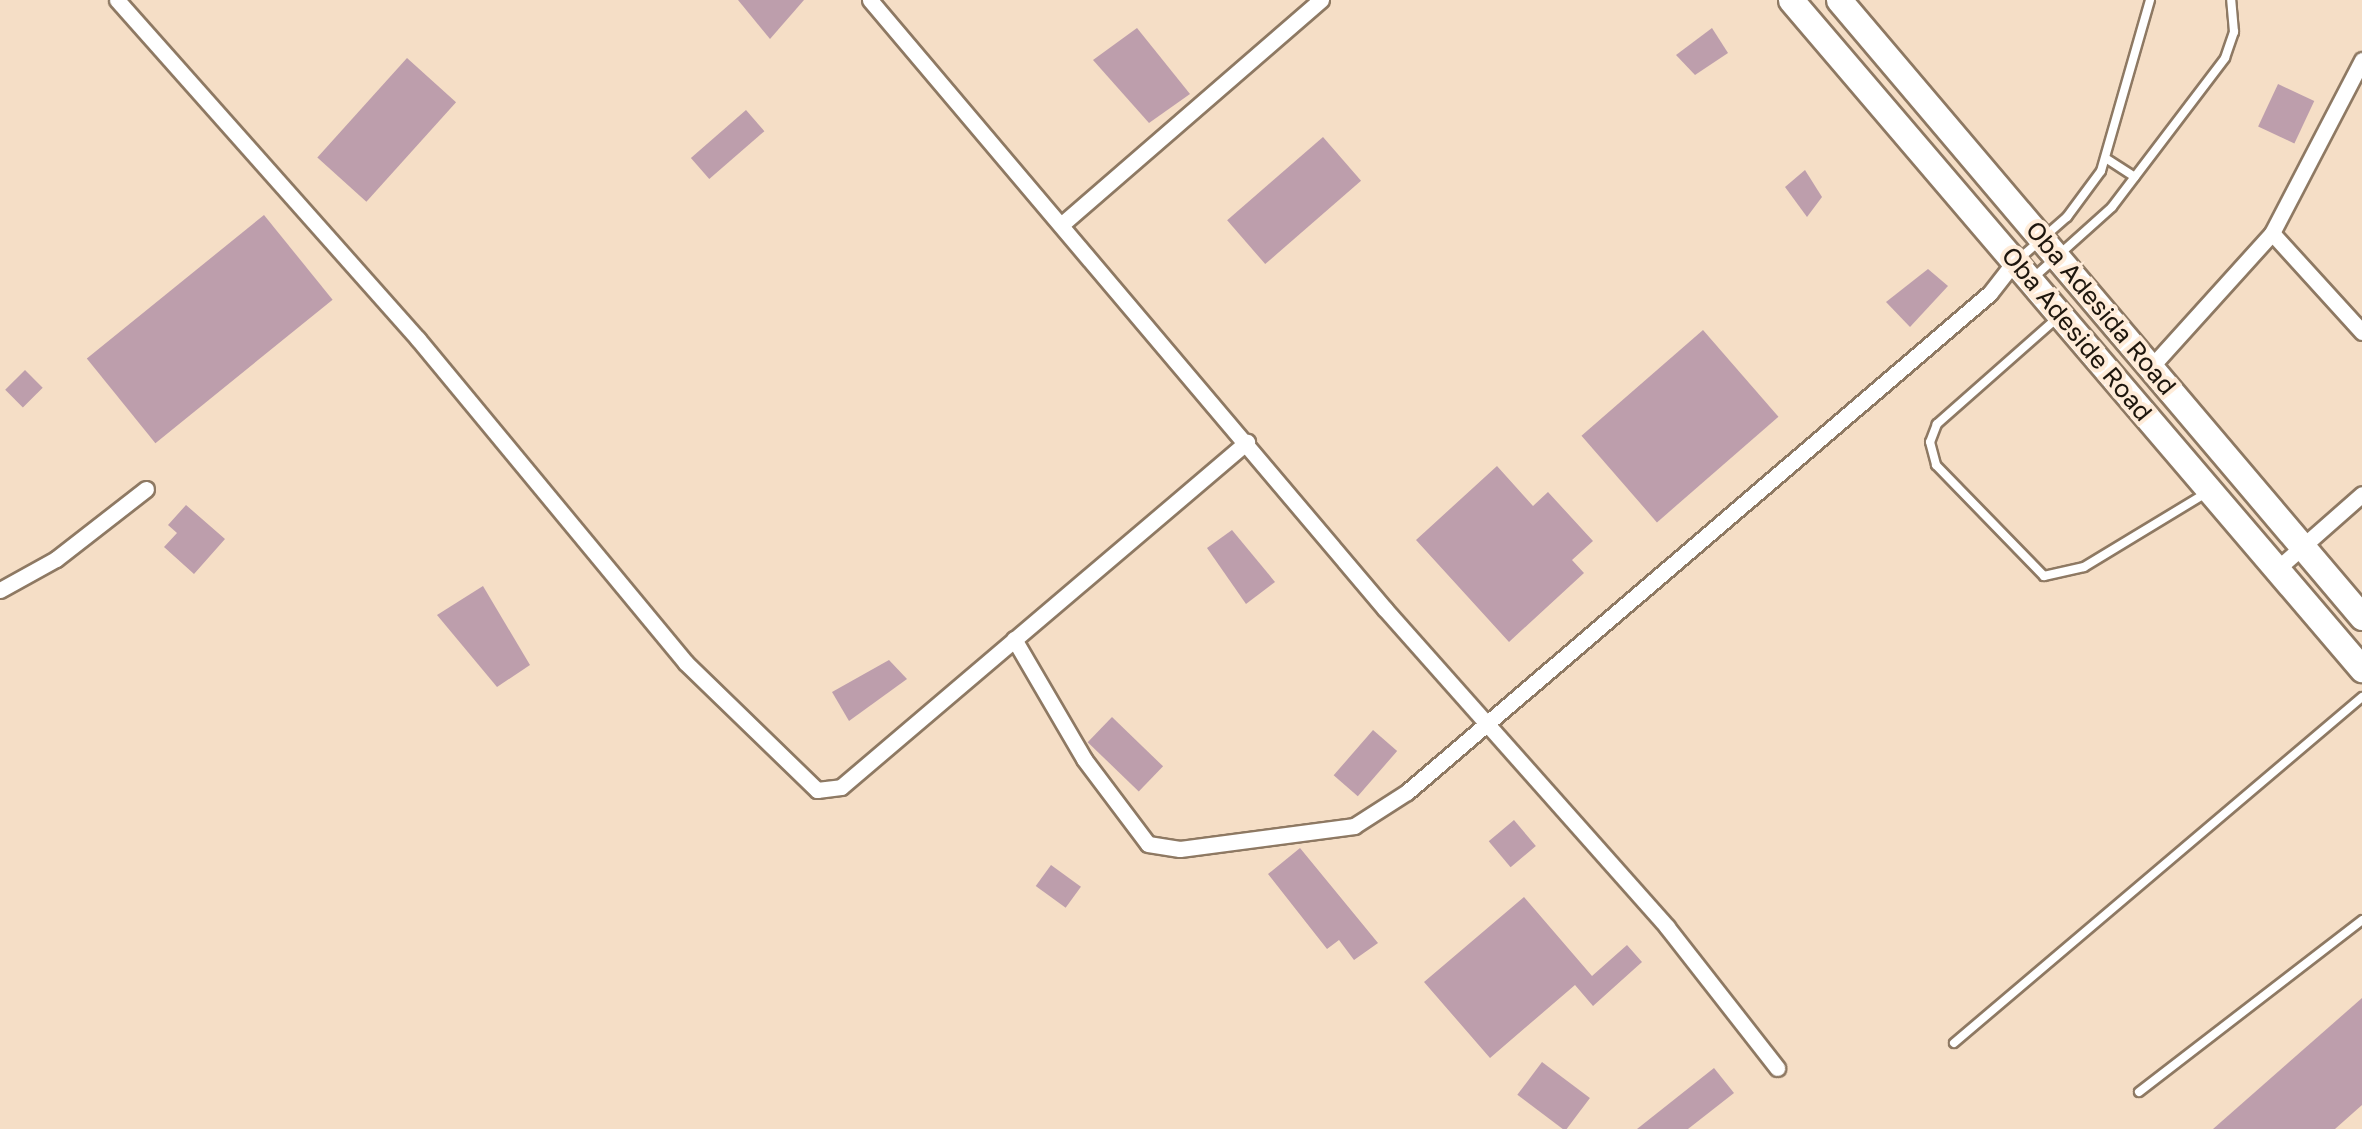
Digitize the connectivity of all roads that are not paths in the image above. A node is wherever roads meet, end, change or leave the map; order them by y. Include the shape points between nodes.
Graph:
1 (117, 0) edge
2 (870, 0) edge
3 (1322, 0) edge
4 (1791, 0) edge
5 (1839, 0) edge
6 (2150, 0) edge
7 (2231, 0) edge
8 (2362, 60) edge
9 (2107, 159) junction
10 (2135, 177) junction
11 (1062, 225) junction
12 (2272, 233) junction
13 (2051, 249) junction
14 (2023, 271) junction
15 (1990, 292) junction
16 (2060, 316) junction
17 (2362, 332) edge
18 (2151, 367) junction
19 (1248, 442) junction
20 (146, 489) dead end
21 (2210, 491) junction
22 (2362, 494) edge
23 (2303, 547) junction
24 (2277, 569) junction
25 (0, 590) edge
26 (2362, 617) edge
27 (1014, 638) junction
28 (2362, 669) edge
29 (2362, 696) edge
30 (1485, 718) junction
31 (2362, 920) edge
32 (1954, 1043) dead end
33 (1777, 1068) dead end
34 (2138, 1092) dead end

1 - 27 street via 418,339 684,662 818,790 841,787
2 - 11 street
3 - 11 street
4 - 14 main road, Oba Adeside Road
5 - 13 main road, Oba Adesida Road
6 - 9 lane
7 - 10 lane via 2235,21 2225,58
8 - 12 street
9 - 10 lane
9 - 13 lane
10 - 13 lane
11 - 19 street
12 - 17 street
12 - 18 street
13 - 14 lane
13 - 14 lane
13 - 18 main road, Oba Adesida Road
14 - 15 street
14 - 15 street
14 - 16 main road, Oba Adeside Road
15 - 30 street
16 - 21 main road, Oba Adeside Road
16 - 21 lane via 1936,424 1930,442 1936,465 2044,576 2084,567
18 - 23 main road, Oba Adesida Road
19 - 27 street
19 - 30 street
20 - 25 street via 56,559
21 - 24 main road, Oba Adeside Road
22 - 23 street
23 - 24 street
23 - 26 main road, Oba Adesida Road
24 - 28 main road, Oba Adeside Road
27 - 30 street via 1084,760 1123,816 1158,849 1354,826 1407,792
29 - 32 lane
30 - 33 street
31 - 34 lane

